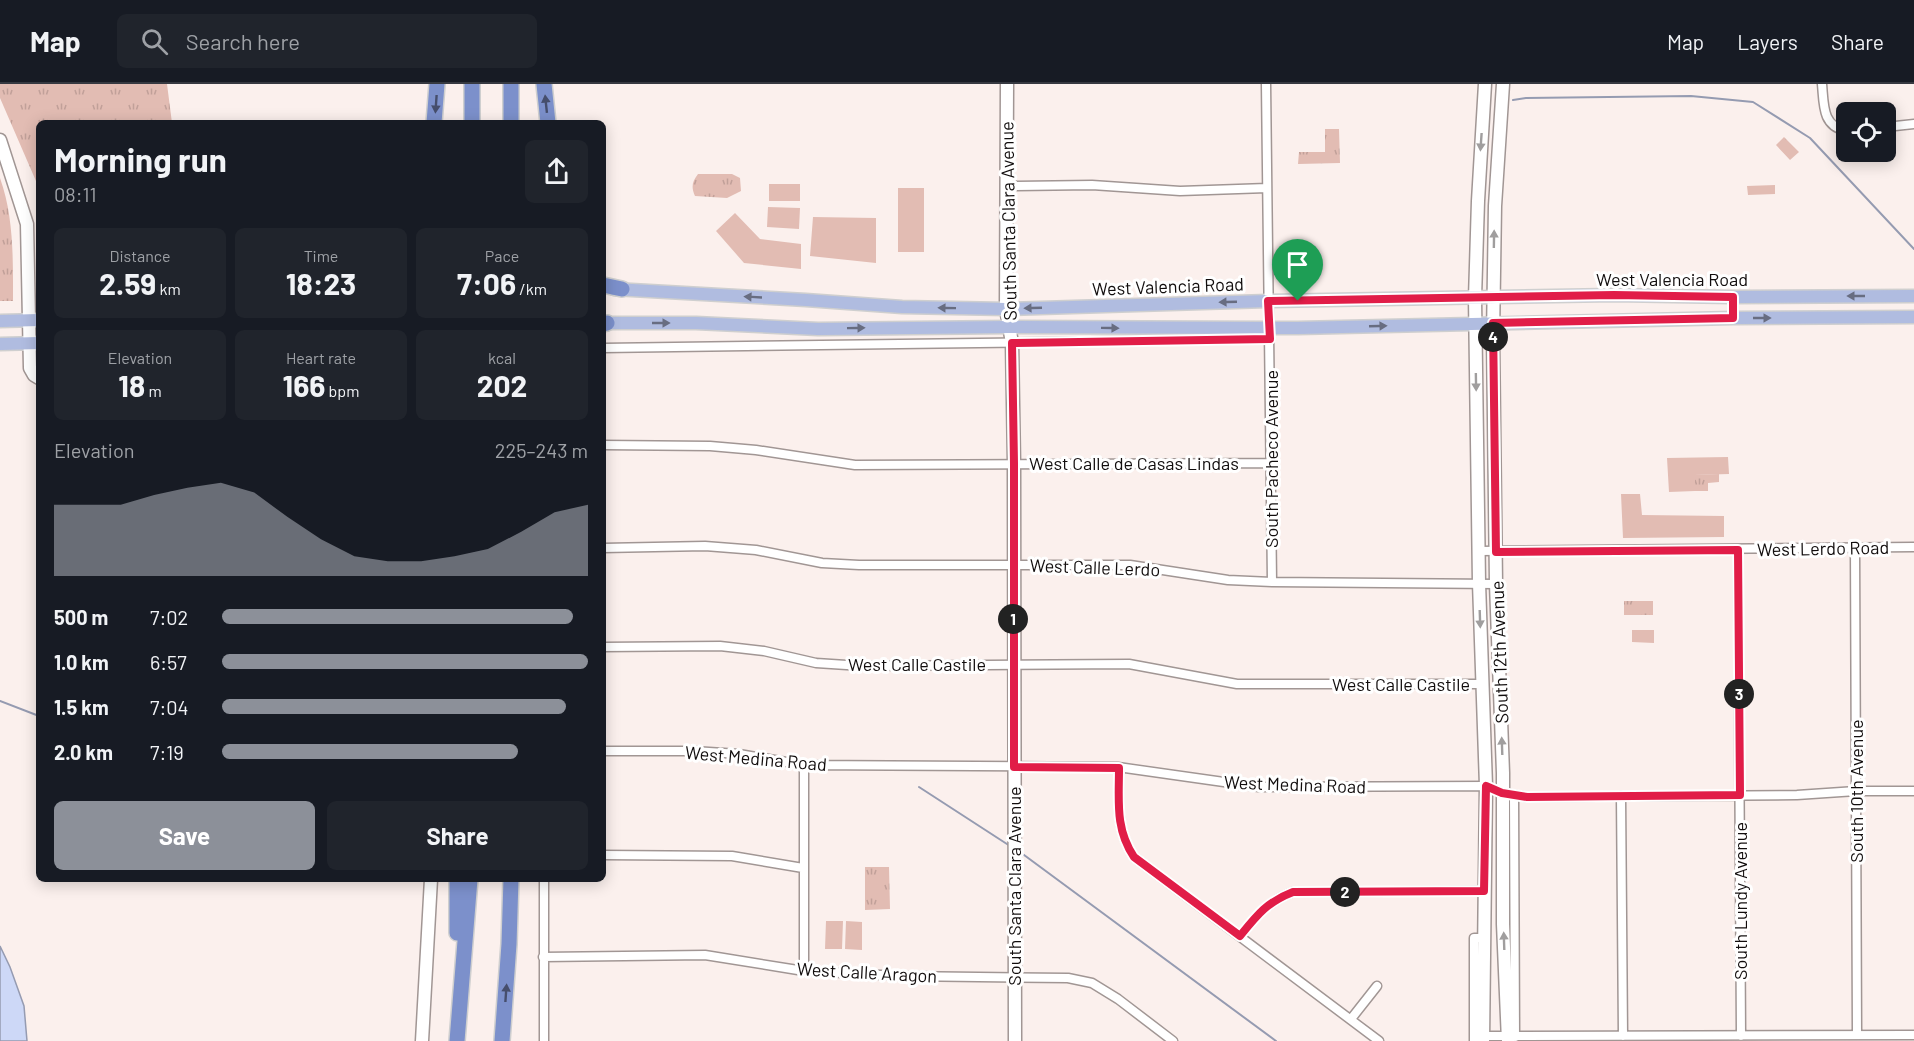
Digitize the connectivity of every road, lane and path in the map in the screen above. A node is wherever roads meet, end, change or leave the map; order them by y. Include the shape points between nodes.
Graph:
1 (437, 84) edge
2 (472, 84) edge
3 (511, 84) edge
4 (544, 84) edge
5 (1007, 84) edge
6 (1266, 84) edge
7 (1485, 84) edge
8 (1503, 84) edge
9 (1822, 84) edge
10 (1484, 105) junction
11 (434, 120) edge
12 (472, 120) edge
13 (511, 120) edge
14 (548, 120) edge
15 (1914, 124) edge
16 (1896, 126) edge
17 (1836, 127) edge
18 (1500, 130) junction
19 (0, 140) edge
20 (1007, 186) junction
21 (1267, 188) junction
22 (606, 287) edge
23 (622, 289) joint
24 (1914, 296) edge
25 (1733, 297) junction
26 (1475, 298) junction
27 (1494, 298) junction
28 (1268, 301) junction
29 (1006, 309) junction
30 (1914, 317) edge
31 (1733, 318) junction
32 (34, 320) edge
33 (0, 321) edge
34 (606, 323) edge
35 (1493, 323) junction
36 (1475, 324) junction
37 (1009, 327) junction
38 (1269, 333) junction
39 (34, 343) edge
40 (1012, 343) junction
41 (0, 344) edge
42 (608, 348) edge
43 (36, 376) edge
44 (606, 445) edge
45 (1270, 463) junction
46 (1014, 464) junction
47 (1914, 547) edge
48 (606, 548) edge
49 (1855, 548) junction
50 (1738, 550) junction
51 (1479, 551) junction
52 (1496, 552) junction
53 (1013, 564) junction
54 (1272, 582) junction
55 (1479, 583) junction
56 (1496, 584) junction
57 (606, 647) edge
58 (1013, 664) junction
59 (1483, 684) junction
60 (606, 751) edge
61 (804, 765) junction
62 (1014, 767) junction
63 (1119, 768) junction
64 (1486, 786) junction
65 (1856, 791) junction
66 (1914, 791) edge
67 (1508, 794) junction
68 (1740, 795) junction
69 (1621, 796) junction
70 (606, 855) edge
71 (803, 868) junction
72 (431, 882) edge
73 (457, 882) edge
74 (470, 882) edge
75 (511, 882) edge
76 (516, 882) edge
77 (544, 882) edge
78 (1484, 891) junction
79 (1240, 936) junction
80 (509, 944) junction
81 (543, 957) junction
82 (804, 971) junction
83 (1015, 977) junction
84 (1377, 986) dead end
85 (1351, 1019) junction
86 (1857, 1035) junction
87 (1914, 1035) edge
88 (1623, 1036) junction
89 (1741, 1036) junction
90 (1510, 1038) edge
91 (1680, 1038) edge
92 (1799, 1038) edge
93 (1480, 1039) edge
94 (422, 1041) edge
95 (456, 1041) edge
96 (502, 1041) edge
97 (544, 1041) edge
98 (1015, 1041) edge
99 (1173, 1041) edge
100 (1379, 1041) edge

1 -> 11 highway
2 - 12 highway
3 - 13 highway
14 -> 4 highway
5 - 20 street, South Santa Clara Avenue
6 - 21 street, South Pacheco Avenue
7 - 10 street, South 12th Avenue
8 - 18 street, South 12th Avenue
9 - 17 street via 1825,112
10 - 18 street via 1491,126
10 -> 26 street, South 12th Avenue
15 - 16 street
27 -> 18 street, South 12th Avenue
19 - 32 street via 27,224
20 - 21 street via 1092,185 1180,191
20 - 29 street, South Santa Clara Avenue
21 - 28 street, South Pacheco Avenue
22 - 23 highway
29 -> 23 main road, West Valencia Road via 902,307
24 -> 25 main road, West Valencia Road
25 - 27 main road, West Valencia Road
25 - 31 main road
26 - 27 main road, West Valencia Road
26 - 28 main road, West Valencia Road
26 - 36 street, South 12th Avenue
27 - 35 street, South 12th Avenue
28 -> 29 main road, West Valencia Road
28 - 38 street, South Pacheco Avenue
29 - 37 street, South Santa Clara Avenue
31 -> 30 main road
31 - 35 main road
32 - 33 main road
32 - 39 street
34 -> 37 main road via 818,329
35 - 36 main road
35 - 52 street, South 12th Avenue
38 -> 36 main road
36 -> 51 street, South 12th Avenue
37 -> 38 main road
37 - 40 street, South Santa Clara Avenue
38 - 40 street
38 - 45 street, South Pacheco Avenue
39 - 41 main road
39 - 43 street via 30,368
40 - 42 street
40 - 46 street, South Santa Clara Avenue
44 - 46 street, West Calle de Casas Lindas via 710,446 855,465
45 - 46 street, West Calle de Casas Lindas
45 - 54 street, South Pacheco Avenue
46 - 53 street, South Santa Clara Avenue
47 - 49 street, West Lerdo Road
48 - 53 street, West Calle Lerdo via 705,546 859,566
49 - 50 street, West Lerdo Road
49 - 65 street, South 10th Avenue
50 - 52 street, West Lerdo Road
50 - 68 street, South Lundy Avenue
51 - 52 street, West Lerdo Road
51 - 55 street, South 12th Avenue
52 - 56 street, South 12th Avenue
53 - 54 street, West Calle Lerdo via 1130,565 1228,580
53 - 58 street, South Santa Clara Avenue
54 - 55 street, West Calle Lerdo
55 - 56 street, West Calle Lerdo
55 -> 59 street, South 12th Avenue
67 -> 56 street, South 12th Avenue
57 - 58 street, West Calle Castile via 720,645 816,663 862,666
58 - 59 street, West Calle Castile via 1129,663 1237,684
58 - 62 street, South Santa Clara Avenue
59 - 64 street, South 12th Avenue
60 - 61 street, West Medina Road via 739,754
61 - 62 street, West Medina Road
61 - 71 street
62 - 63 street, West Medina Road
62 - 83 street, South Santa Clara Avenue
63 - 64 street, West Medina Road via 1258,787
63 - 79 street via 1119,822 1134,857
64 - 67 street, West Medina Road
64 - 78 street, South 12th Avenue
65 - 66 street, West Medina Road
65 - 68 street, West Medina Road
65 - 86 street, South 10th Avenue
67 - 69 street, West Medina Road
67 - 90 street, South 12th Avenue via 1503,924
68 - 69 street, West Medina Road
68 - 89 street, South Lundy Avenue
69 - 88 street
70 - 71 street via 732,856
71 - 82 street
72 - 94 street
73 - 95 highway
74 - 95 highway
75 - 80 highway
76 - 80 highway
77 - 81 street
78 - 79 street via 1293,892 1259,911
78 - 93 street, South 12th Avenue
79 - 85 street
96 -> 80 highway
81 - 82 street, West Calle Aragon via 705,955
81 - 97 street
82 - 83 street, West Calle Aragon
83 - 98 street, South Santa Clara Avenue
83 - 99 street, West Calle Aragon via 1068,978 1092,983
84 - 85 street
85 - 100 street
86 - 87 street
86 - 92 street
88 - 90 street
88 - 91 street
89 - 91 street
89 - 92 street
90 - 93 street

